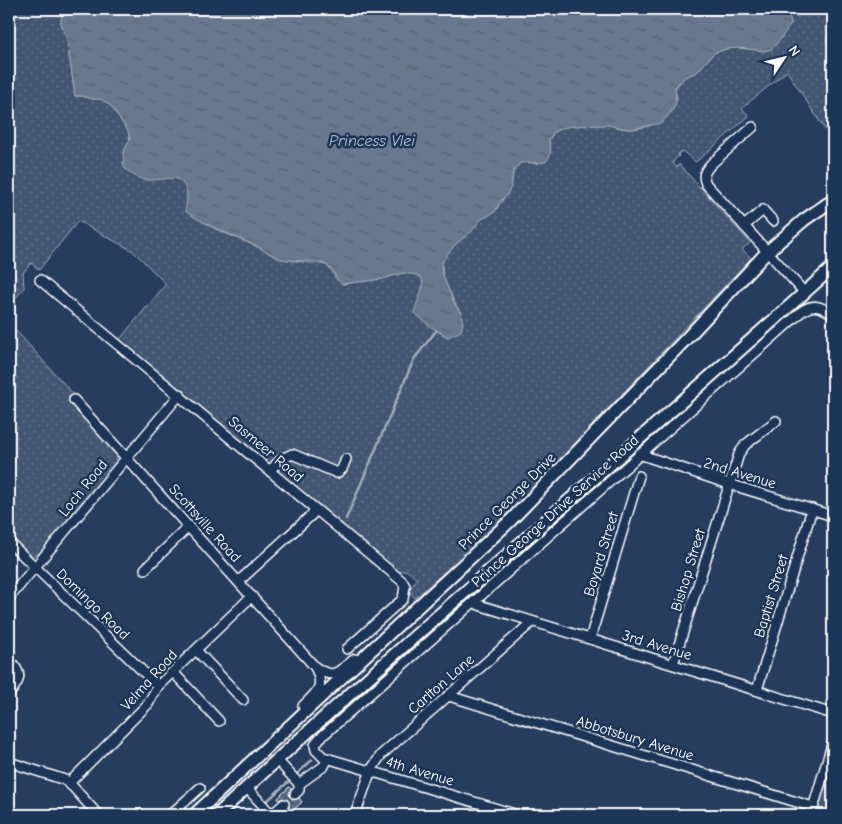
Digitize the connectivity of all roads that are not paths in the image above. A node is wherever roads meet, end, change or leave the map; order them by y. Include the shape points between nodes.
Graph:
1 (753, 127) dead end
2 (833, 200) edge
3 (773, 221) dead end
4 (744, 226) junction
5 (767, 252) junction
6 (833, 267) edge
7 (40, 280) dead end
8 (805, 293) junction
9 (833, 314) edge
10 (180, 394) junction
11 (74, 400) dead end
12 (776, 421) dead end
13 (639, 454) junction
14 (126, 457) junction
15 (346, 458) dead end
16 (270, 470) junction
17 (640, 476) dead end
18 (729, 484) junction
19 (812, 509) junction
20 (317, 510) junction
21 (833, 516) edge
22 (189, 526) junction
23 (9, 542) edge
24 (36, 568) junction
25 (145, 569) dead end
26 (240, 581) junction
27 (252, 596) junction
28 (9, 598) edge
29 (474, 602) junction
30 (532, 622) junction
31 (385, 636) junction
32 (590, 639) junction
33 (347, 649) dead end
34 (196, 650) junction
35 (9, 660) edge
36 (673, 664) junction
37 (315, 666) junction
38 (173, 672) junction
39 (158, 686) junction
40 (757, 690) junction
41 (9, 694) edge
42 (449, 696) junction
43 (243, 700) dead end
44 (833, 714) edge
45 (219, 721) dead end
46 (290, 726) junction
47 (833, 741) edge
48 (316, 750) joint
49 (328, 758) junction
50 (277, 760) junction
51 (9, 762) edge
52 (371, 770) junction
53 (69, 783) junction
54 (299, 784) junction
55 (200, 788) dead end
56 (247, 788) junction
57 (295, 794) tunnel mouth
58 (284, 804) tunnel mouth
59 (812, 811) edge
60 (268, 814) edge
61 (98, 815) edge
62 (170, 815) edge
63 (194, 815) edge
64 (217, 815) edge
65 (355, 815) edge
66 (518, 815) edge

1 - 4 street via 704,174 706,184
2 - 5 main road, Prince George Drive
3 - 4 street via 762,210
4 - 5 street
5 - 8 street
5 - 31 main road, Prince George Drive via 524,507
6 - 8 main road
7 - 10 street, Sasmeer Road
8 - 50 main road
9 - 13 street, Prince George Drive Service Road via 815,306 806,308
10 - 14 street, Loch Road
10 - 16 street, Sasmeer Road
11 - 14 street, Scottsville Road
12 - 18 street, Bishop Street via 742,449
13 - 18 street, 2nd Avenue
13 - 29 street, Prince George Drive Service Road
14 - 22 street, Scottsville Road
14 - 24 street, Loch Road
15 - 16 street via 342,470 337,473 292,454
16 - 20 street, Sasmeer Road
17 - 32 street, Bayard Street
18 - 19 street, 2nd Avenue
18 - 36 street, Bishop Street
19 - 21 street, 2nd Avenue
19 - 40 street, Baptist Street
20 - 26 street
20 - 33 street, Sasmeer Road via 405,586 401,602
22 - 25 street
22 - 26 street, Scottsville Road
23 - 24 street, Domingo Road
24 - 28 street, Loch Road
24 - 39 street, Domingo Road
26 - 27 street, Scottsville Road
27 - 34 street, Velma Road
27 - 37 street, Scottsville Road
29 - 30 street, 3rd Avenue
29 - 48 street, Prince George Drive Service Road via 319,739
30 - 32 street, 3rd Avenue
30 - 42 street, Carlton Lane
31 - 37 street via 335,674 327,674
31 - 46 main road, Prince George Drive
32 - 36 street, 3rd Avenue
34 - 38 street, Velma Road
34 - 43 street
35 - 41 street via 18,669 19,677
36 - 40 street, 3rd Avenue
37 - 46 street via 321,681 319,689
38 - 39 street, Velma Road
38 - 45 street
39 - 53 street, Velma Road via 148,704
40 - 44 street, 3rd Avenue
42 - 52 street, Carlton Lane via 380,755
42 - 59 street, Abbotsbury Avenue
46 - 63 main road, Prince George Drive
47 - 59 street
48 - 49 street, 4th Avenue
49 - 52 street, 4th Avenue
49 - 54 street via 324,766
50 - 54 street
50 - 56 main road
51 - 53 street
52 - 65 street, Carlton Lane
52 - 66 street, 4th Avenue
53 - 61 street
54 - 57 street via 300,790
55 - 62 street
56 - 60 street
56 - 64 main road
58 - 60 street

